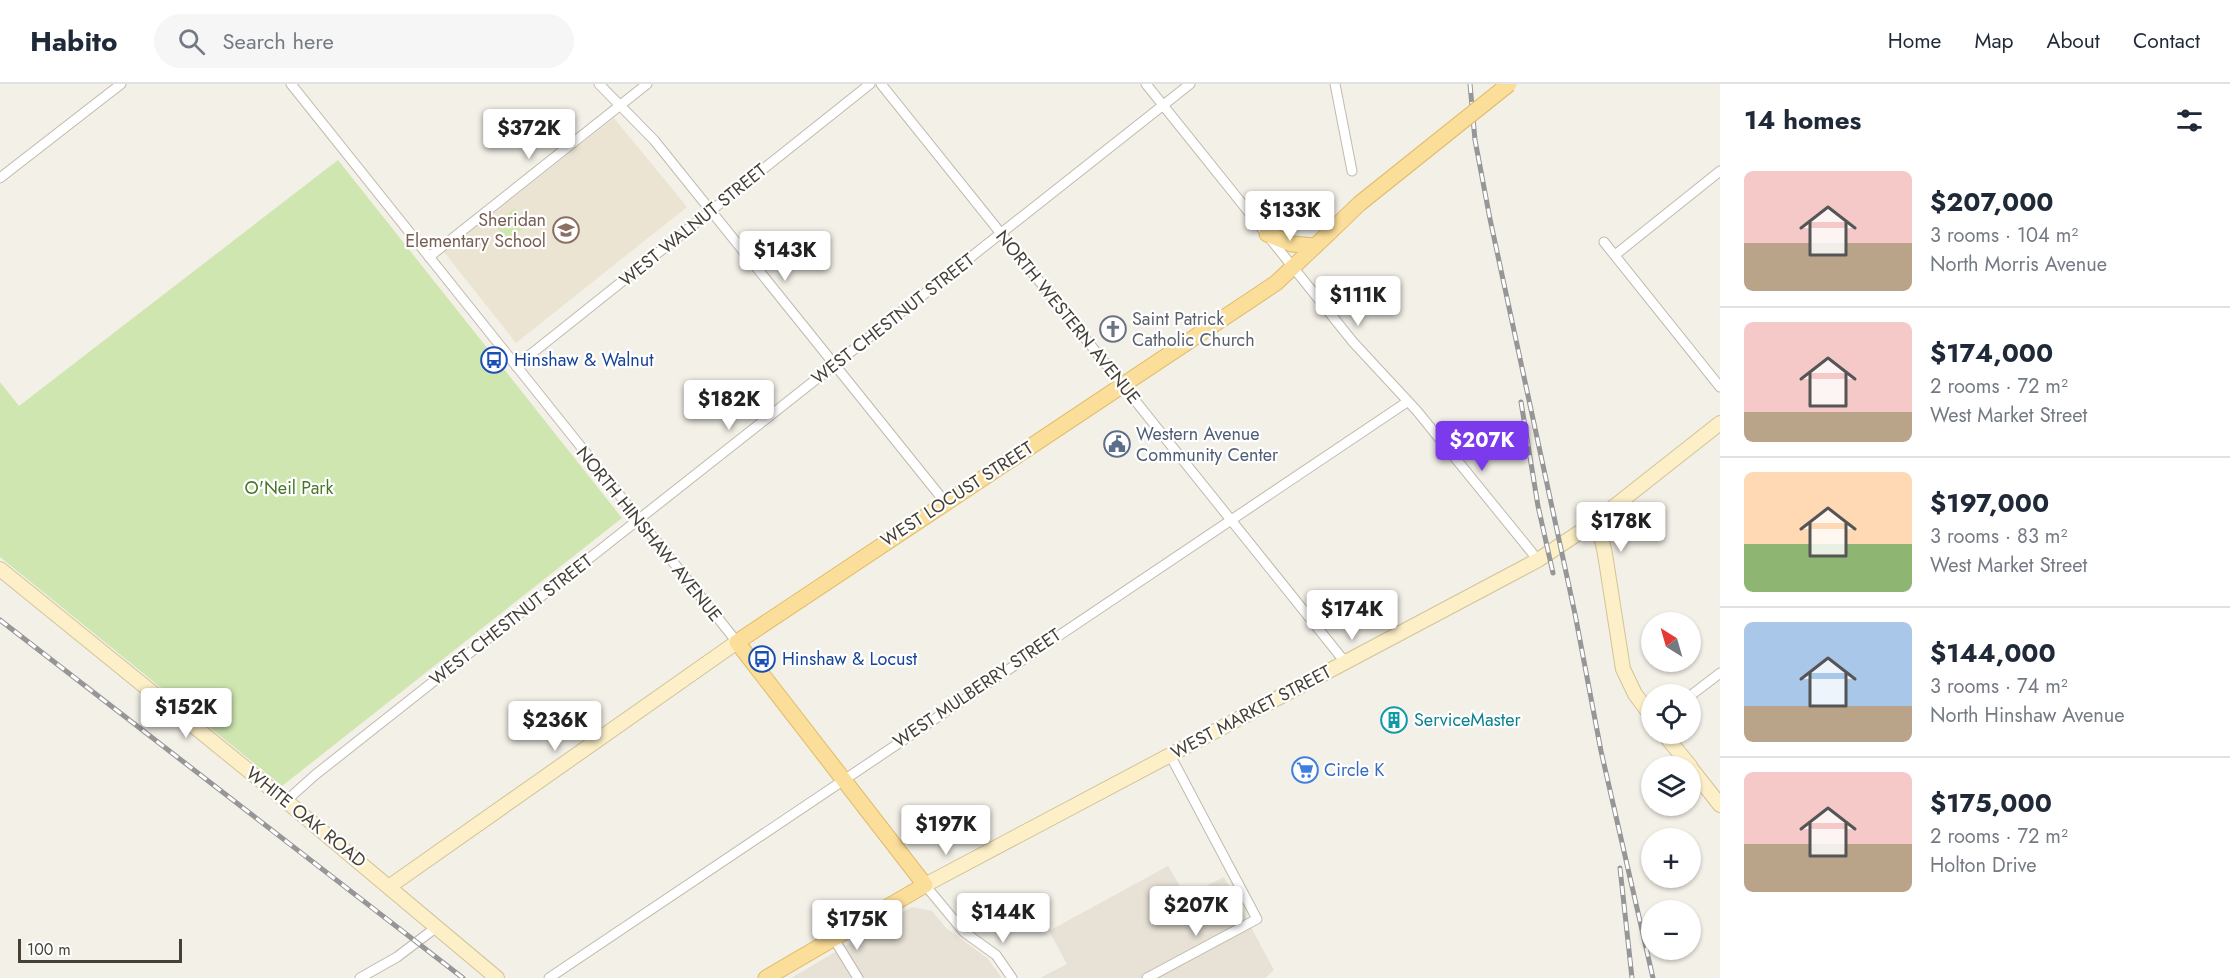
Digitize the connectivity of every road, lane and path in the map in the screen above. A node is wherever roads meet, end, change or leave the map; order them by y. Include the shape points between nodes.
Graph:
1 (122, 84) edge
2 (291, 84) edge
3 (599, 84) edge
4 (647, 84) edge
5 (870, 84) edge
6 (881, 84) edge
7 (1146, 84) edge
8 (1190, 84) edge
9 (1335, 84) edge
10 (1509, 84) edge
11 (1163, 105) junction
12 (620, 106) junction
13 (1352, 171) dead end
14 (1720, 171) edge
15 (0, 178) edge
16 (711, 210) junction
17 (1001, 234) junction
18 (1267, 234) junction
19 (1604, 243) dead end
20 (1315, 246) junction
21 (1615, 255) junction
22 (429, 256) junction
23 (1293, 267) junction
24 (835, 365) junction
25 (516, 366) junction
26 (1123, 385) junction
27 (1720, 387) edge
28 (1407, 402) junction
29 (1720, 423) edge
30 (945, 502) junction
31 (1230, 519) junction
32 (638, 520) junction
33 (1592, 524) junction
34 (1538, 560) junction
35 (0, 569) edge
36 (736, 642) junction
37 (1345, 662) junction
38 (1720, 673) edge
39 (1701, 688) edge
40 (1641, 702) edge
41 (1672, 744) edge
42 (1170, 755) junction
43 (1681, 756) edge
44 (842, 779) junction
45 (1701, 781) edge
46 (286, 801) junction
47 (1720, 805) edge
48 (925, 885) junction
49 (390, 886) junction
50 (438, 926) junction
51 (834, 939) junction
52 (360, 978) edge
53 (497, 978) edge
54 (549, 978) edge
55 (766, 978) edge
56 (858, 978) edge
57 (1012, 978) edge
58 (1147, 978) edge

1 - 15 street
2 - 22 street, NORTH HINSHAW AVENUE
3 - 12 street
4 - 12 street
5 - 16 street, WEST WALNUT STREET
6 - 17 street, NORTH WESTERN AVENUE
7 - 11 street
8 - 11 street, WEST CHESTNUT STREET
9 - 13 street
10 - 20 main road, WEST LOCUST STREET, bridge via 1359,204
11 - 17 street, WEST CHESTNUT STREET
11 - 18 street
12 - 16 street via 654,140
12 - 22 street
14 - 21 street
16 - 24 street
16 - 25 street, WEST WALNUT STREET
17 - 24 street, WEST CHESTNUT STREET
17 - 26 street, NORTH WESTERN AVENUE
18 - 20 main road via 1292,244
18 - 23 street
19 - 21 street
20 - 23 main road, WEST LOCUST STREET
21 - 27 street
22 - 25 street, NORTH HINSHAW AVENUE
23 - 26 main road, WEST LOCUST STREET via 1276,283
23 - 28 street
24 - 30 street
24 - 32 street, WEST CHESTNUT STREET
25 - 32 street, NORTH HINSHAW AVENUE
26 - 30 main road, WEST LOCUST STREET
26 - 31 street, NORTH WESTERN AVENUE
28 - 31 street, WEST MULBERRY STREET
28 - 34 street
29 - 33 street, WEST MARKET STREET
30 - 36 main road, WEST LOCUST STREET
31 - 37 street, NORTH WESTERN AVENUE
31 - 44 street, WEST MULBERRY STREET
32 - 36 street, NORTH HINSHAW AVENUE
32 - 46 street, WEST CHESTNUT STREET
33 - 34 street, WEST MARKET STREET
33 - 40 street via 1605,554 1623,669
34 - 37 street, WEST MARKET STREET
35 - 46 street, WHITE OAK ROAD
36 - 44 main road, NORTH HINSHAW AVENUE
36 - 49 street, WEST LOCUST STREET
37 - 42 street, WEST MARKET STREET
38 - 39 street
41 - 43 street
42 - 48 street, WEST MARKET STREET
42 - 58 street via 1257,920
44 - 48 main road, NORTH HINSHAW AVENUE
44 - 54 street, WEST MULBERRY STREET
45 - 47 street
46 - 49 street, WHITE OAK ROAD
48 - 51 main road, WEST MARKET STREET
48 - 57 street, NORTH HINSHAW AVENUE via 964,932 996,955
49 - 50 street, WHITE OAK ROAD
50 - 52 street via 404,953
50 - 53 street, WHITE OAK ROAD
51 - 55 main road, WEST MARKET STREET
51 - 56 street

